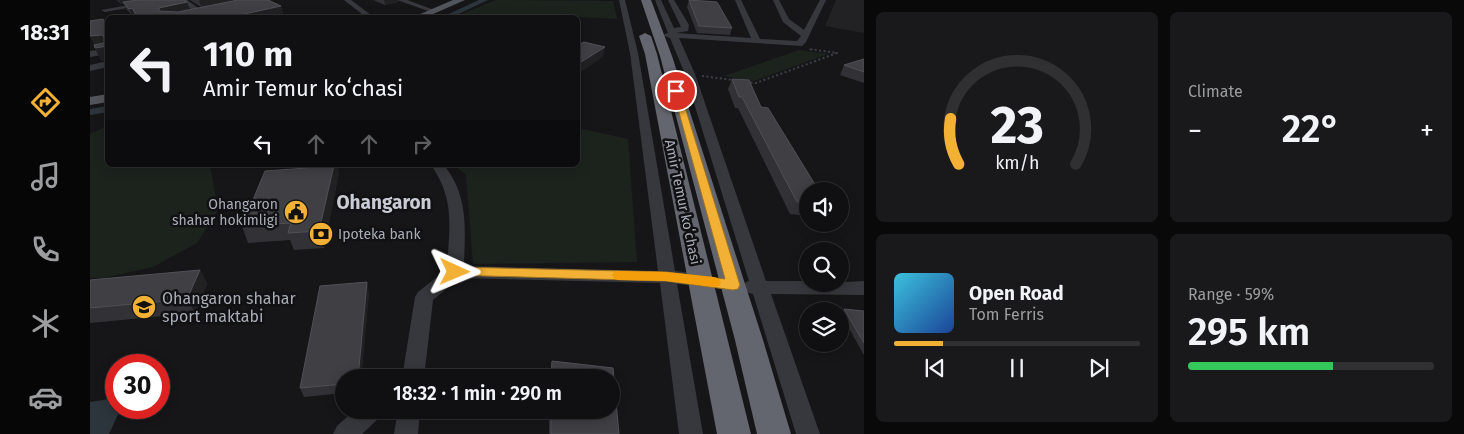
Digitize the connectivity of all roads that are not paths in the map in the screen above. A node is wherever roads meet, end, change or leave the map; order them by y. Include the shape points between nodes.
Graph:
1 (170, 0) edge
2 (183, 0) edge
3 (347, 0) edge
4 (400, 0) edge
5 (461, 0) edge
6 (622, 0) edge
7 (633, 0) edge
8 (646, 0) edge
9 (658, 0) edge
10 (671, 0) edge
11 (738, 0) edge
12 (776, 0) edge
13 (823, 0) edge
14 (208, 10) edge
15 (432, 11) junction
16 (200, 12) junction
17 (192, 13) edge
18 (109, 15) edge
19 (368, 15) edge
20 (422, 15) edge
21 (105, 26) edge
22 (90, 29) edge
23 (670, 34) junction
24 (805, 35) junction
25 (692, 39) dead end
26 (757, 42) junction
27 (105, 52) edge
28 (90, 54) edge
29 (105, 65) edge
30 (90, 68) edge
31 (105, 98) edge
32 (90, 101) edge
33 (438, 167) edge
34 (455, 272) junction
35 (666, 276) junction
36 (701, 280) junction
37 (733, 285) junction
38 (759, 288) junction
39 (862, 291) edge
40 (415, 369) edge
41 (362, 419) edge
42 (408, 419) edge
43 (345, 434) edge
44 (406, 434) edge
45 (691, 434) edge
46 (734, 434) edge
47 (774, 434) edge
48 (808, 434) edge

1 - 18 street via 150,6 102,8
2 - 16 street
3 - 19 street
4 - 15 street
5 - 15 main road
6 - 35 street via 634,53
7 - 36 highway, Amir Temur koʻchasi via 651,54
8 - 23 highway, Amir Temur koʻchasi
9 - 23 street
10 - 23 street via 685,28
11 - 26 street
12 - 24 street via 786,20
13 - 24 street
14 - 16 street
15 - 20 main road
16 - 17 street
21 - 22 street
23 - 25 street
23 - 26 street
23 - 37 highway, Amir Temur koʻchasi
23 - 38 street via 690,74
24 - 26 street via 799,44
27 - 28 street
29 - 30 street
31 - 32 main road
33 - 34 street via 452,186 456,200
34 - 35 street
34 - 40 street via 424,297
35 - 36 street
35 - 45 street
36 - 37 highway
36 - 46 highway, Amir Temur koʻchasi
37 - 38 street
37 - 47 highway, Amir Temur koʻchasi
38 - 39 street
38 - 48 street
41 - 43 street
42 - 44 street

